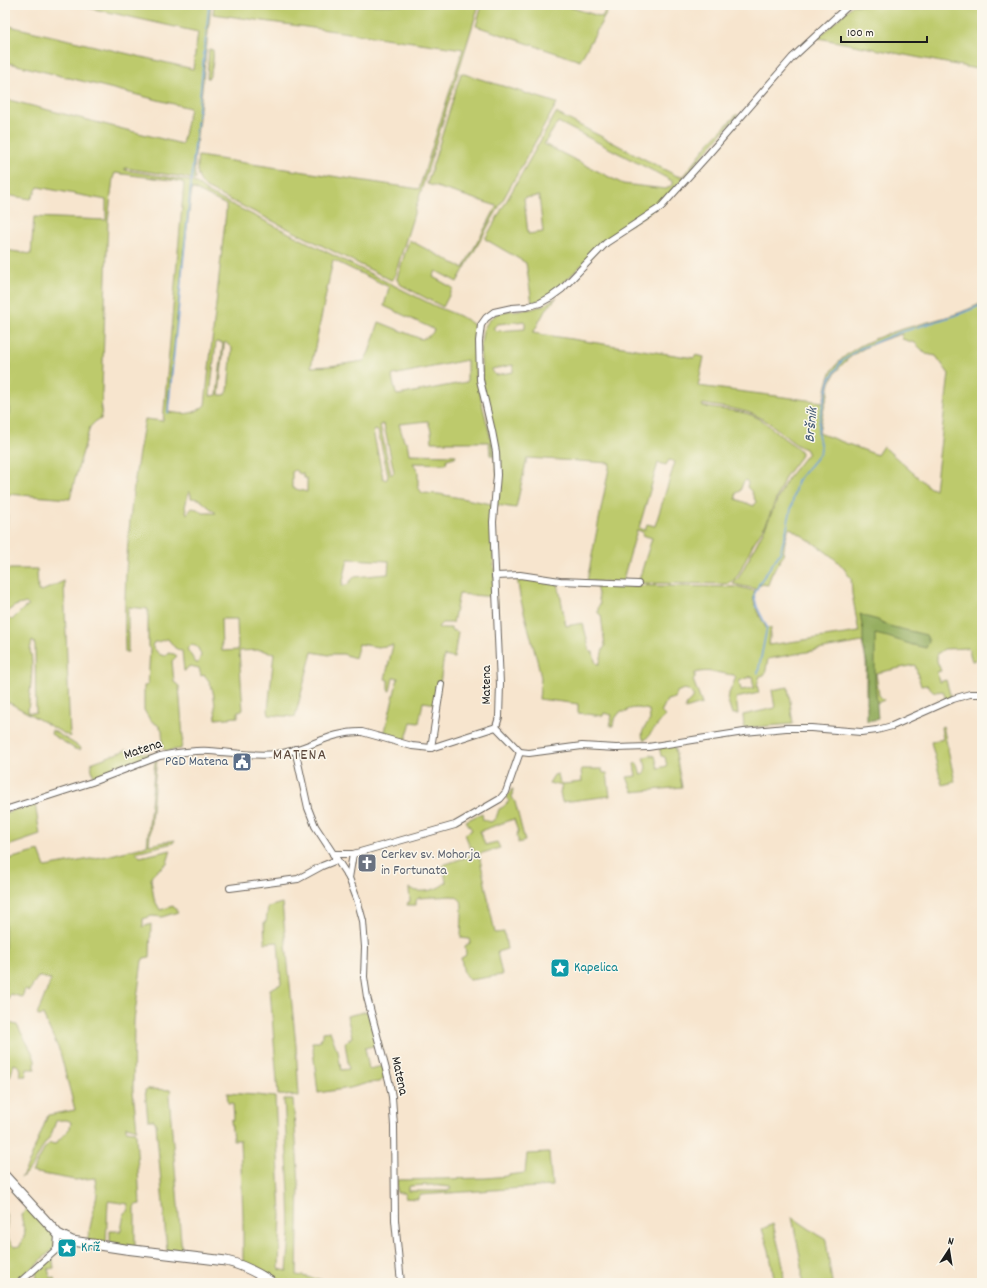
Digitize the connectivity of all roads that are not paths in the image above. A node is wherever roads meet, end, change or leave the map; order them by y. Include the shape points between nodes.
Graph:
1 (849, 5) edge
2 (496, 576) junction
3 (638, 584) dead end
4 (441, 684) dead end
5 (982, 694) edge
6 (496, 727) junction
7 (431, 748) junction
8 (295, 749) junction
9 (520, 752) junction
10 (5, 810) edge
11 (333, 854) junction
12 (353, 854) junction
13 (337, 860) junction
14 (349, 878) junction
15 (230, 888) dead end
16 (5, 1176) edge
17 (58, 1234) junction
18 (72, 1242) junction
19 (57, 1249) junction
20 (19, 1283) edge
21 (273, 1283) edge
22 (401, 1283) edge

1 - 2 street, Matena via 792,58 661,206 606,243 562,289 550,297 526,307 494,312 481,325 480,380 496,452 493,522
2 - 3 street via 520,575 560,581
2 - 6 street, Matena via 500,684
4 - 7 street
5 - 9 street via 970,694 953,699 877,730 861,732 786,728 648,747 582,746
6 - 7 street, Matena
6 - 9 street
7 - 8 street, Matena via 412,746 355,731 338,734
8 - 10 street, Matena via 261,755 186,751 160,756 92,782
8 - 11 street, Matena via 308,808 315,826
9 - 12 street via 506,792 500,799 455,825
11 - 12 street
11 - 13 street, Matena
12 - 14 street
13 - 14 street, Matena
13 - 15 street via 298,879
14 - 22 street, Matena via 363,921 367,997 392,1097 395,1220
16 - 17 street
17 - 18 street
17 - 19 street
18 - 19 street
18 - 21 street via 241,1264
19 - 20 street

